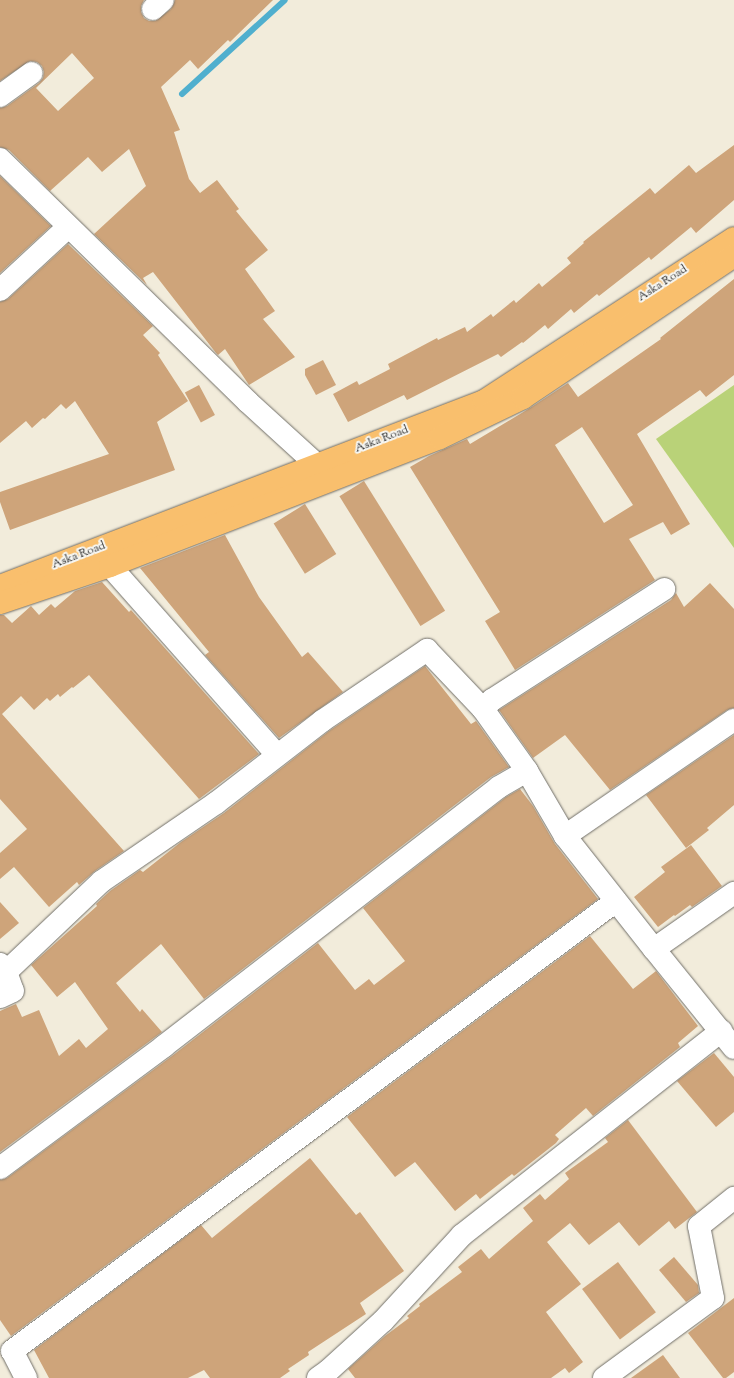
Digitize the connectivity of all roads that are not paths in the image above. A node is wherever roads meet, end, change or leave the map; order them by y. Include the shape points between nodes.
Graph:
1 (32, 73) dead end
2 (0, 96) edge
3 (0, 159) edge
4 (68, 227) junction
5 (734, 238) edge
6 (734, 256) edge
7 (0, 290) edge
8 (323, 473) junction
9 (110, 566) junction
10 (0, 586) edge
11 (664, 589) dead end
12 (0, 603) edge
13 (483, 709) junction
14 (734, 720) edge
15 (277, 756) junction
16 (527, 771) junction
17 (565, 836) junction
18 (734, 893) edge
19 (616, 901) junction
20 (654, 949) junction
21 (3, 968) edge
22 (0, 998) edge
23 (721, 1031) junction
24 (734, 1048) edge
25 (0, 1168) edge
26 (734, 1198) edge
27 (26, 1378) edge
28 (318, 1378) edge
29 (604, 1378) edge

1 - 2 street
3 - 4 street
4 - 7 street
4 - 8 street
5 - 8 highway, Aska Road via 484,401
6 - 8 highway via 523,398 440,438
8 - 9 highway
8 - 10 highway, Aska Road
9 - 12 highway
9 - 15 street
11 - 13 street via 492,700
13 - 15 street via 427,650 322,721
13 - 16 street
14 - 17 street
15 - 21 street via 102,881
16 - 17 street
16 - 25 street via 499,787 164,1046
17 - 19 street
18 - 20 street
19 - 20 street
19 - 27 street via 12,1352
20 - 23 street
21 - 22 street via 13,991
23 - 24 street
23 - 28 street via 462,1235 383,1321 328,1372
26 - 29 street via 699,1226 713,1298

